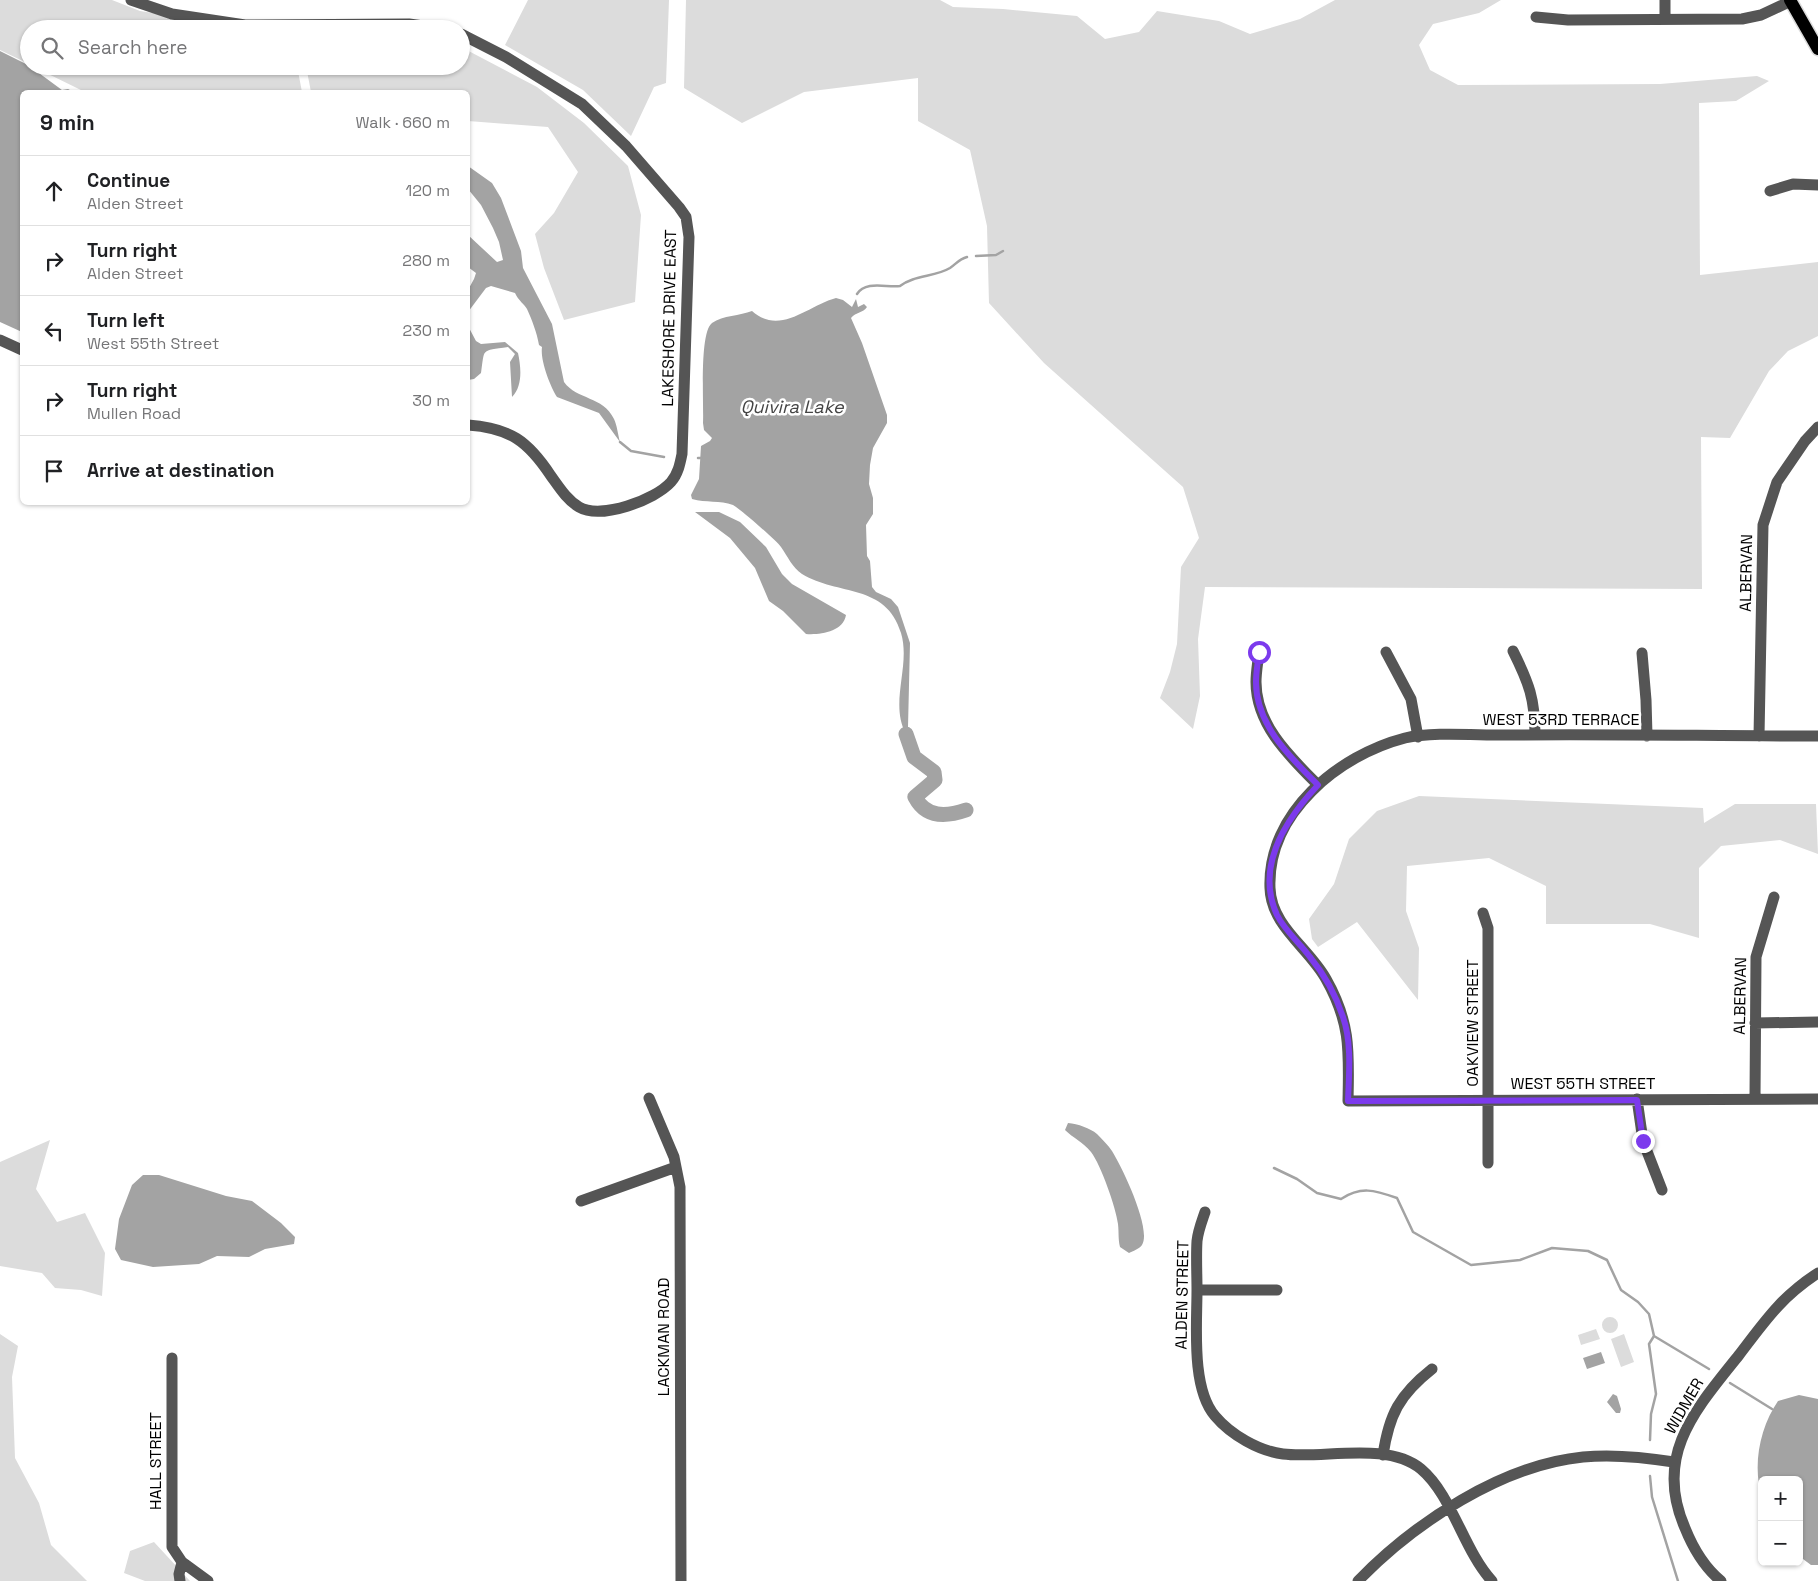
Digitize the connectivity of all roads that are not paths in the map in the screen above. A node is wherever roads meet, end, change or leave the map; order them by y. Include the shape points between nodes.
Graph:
1 (131, 0) edge
2 (1665, 0) edge
3 (1791, 1) edge
4 (1536, 17) dead end
5 (1665, 19) junction
6 (212, 20) edge
7 (470, 39) edge
8 (1818, 48) edge
9 (1818, 185) edge
10 (1770, 191) dead end
11 (0, 340) edge
12 (20, 349) edge
13 (470, 425) edge
14 (1818, 427) edge
15 (1513, 651) dead end
16 (1259, 652) dead end
17 (1386, 652) dead end
18 (1642, 653) dead end
19 (1536, 735) junction
20 (1647, 736) junction
21 (1759, 736) junction
22 (1818, 736) edge
23 (1418, 737) junction
24 (1318, 785) junction
25 (1774, 897) dead end
26 (1483, 913) dead end
27 (1818, 1022) edge
28 (1755, 1023) junction
29 (650, 1098) dead end
30 (1755, 1099) junction
31 (1818, 1099) edge
32 (1489, 1100) junction
33 (1637, 1100) junction
34 (1488, 1163) dead end
35 (676, 1167) junction
36 (1662, 1190) dead end
37 (581, 1201) dead end
38 (1205, 1212) dead end
39 (1818, 1273) edge
40 (1197, 1290) junction
41 (1277, 1290) dead end
42 (172, 1358) dead end
43 (1432, 1369) dead end
44 (1383, 1455) junction
45 (1674, 1462) junction
46 (1447, 1506) junction
47 (182, 1562) junction
48 (180, 1581) edge
49 (208, 1581) edge
50 (681, 1581) edge
51 (1358, 1581) edge
52 (1492, 1581) edge
53 (1721, 1581) edge

1 - 6 street via 172,14
2 - 5 street
3 - 5 street via 1742,19
3 - 8 main road
4 - 5 street via 1568,20
7 - 13 street, LAKESHORE DRIVE EAST via 582,104 670,195 686,217 689,237 680,464 671,482 662,489 607,512 580,508 523,442 499,430
9 - 10 street via 1793,184
11 - 12 street
14 - 21 street, ALBERVAN via 1777,482 1764,525
15 - 19 street via 1532,693
16 - 24 street via 1256,684 1261,712 1273,735
17 - 23 street via 1410,699
18 - 20 street
19 - 20 street, WEST 53RD TERRACE
19 - 23 street, WEST 53RD TERRACE
20 - 21 street, WEST 53RD TERRACE
21 - 22 street, WEST 53RD TERRACE
23 - 24 street, WEST 53RD TERRACE via 1371,751 1336,769
24 - 32 street, WEST 55TH STREET via 1287,821 1272,859 1270,891 1277,916 1325,978 1344,1018 1349,1056 1348,1101
25 - 28 street, ALBERVAN via 1756,958
26 - 32 street, OAKVIEW STREET via 1488,928
27 - 28 street
28 - 30 street, ALBERVAN
29 - 35 street, LACKMAN ROAD
30 - 31 street, WEST 55TH STREET
30 - 33 street, WEST 55TH STREET
32 - 33 street, WEST 55TH STREET
32 - 34 street, OAKVIEW STREET
33 - 36 street via 1643,1141
35 - 37 street
35 - 50 street, LACKMAN ROAD via 680,1187
38 - 40 street, ALDEN STREET via 1197,1240
39 - 45 street, WIDMER via 1795,1288 1768,1315 1704,1398 1685,1432
40 - 41 street
40 - 44 street, ALDEN STREET via 1198,1364 1204,1395 1214,1416 1257,1447 1283,1454
42 - 47 street, HALL STREET via 171,1537 172,1547
43 - 44 street via 1414,1383 1392,1413
44 - 46 street, ALDEN STREET via 1420,1469
45 - 46 street via 1621,1455 1564,1460 1524,1472
45 - 53 street, WIDMER via 1673,1488 1678,1514 1692,1544 1710,1572
46 - 51 street
46 - 52 street, ALDEN STREET via 1473,1555
47 - 48 street
47 - 49 street, HALL STREET

